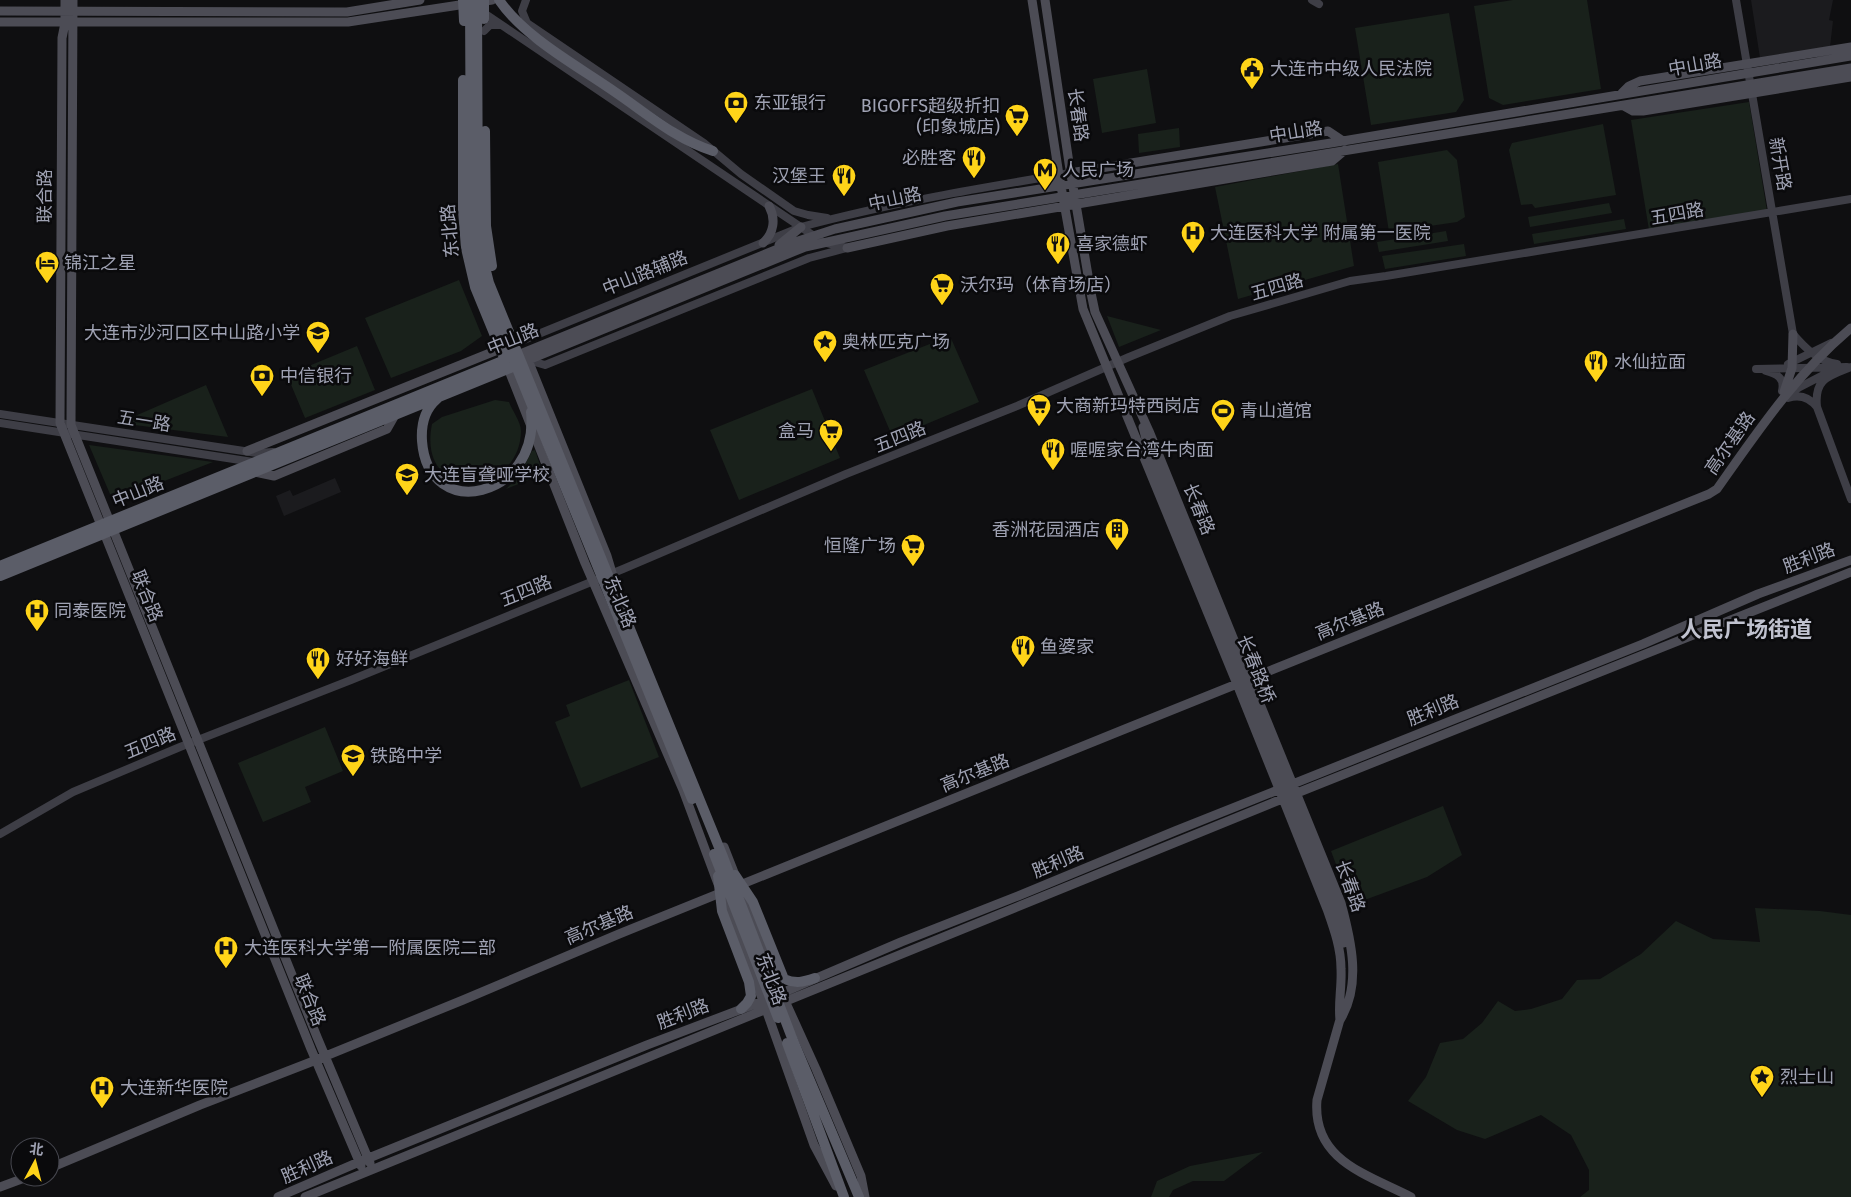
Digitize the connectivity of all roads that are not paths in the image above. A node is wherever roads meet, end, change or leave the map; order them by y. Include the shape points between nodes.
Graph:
1 (65, 0) edge
2 (73, 0) edge
3 (420, 0) edge
4 (499, 0) edge
5 (526, 0) edge
6 (1032, 0) edge
7 (1045, 0) edge
8 (1736, 0) edge
9 (474, 1) edge
10 (0, 11) edge
11 (69, 12) junction
12 (484, 13) junction
13 (0, 22) edge
14 (69, 23) junction
15 (527, 23) junction
16 (501, 25) junction
17 (464, 30) junction
18 (484, 30) junction
19 (518, 37) junction
20 (1851, 47) edge
21 (1851, 56) edge
22 (1747, 68) junction
23 (1851, 68) edge
24 (1833, 71) junction
25 (1851, 78) edge
26 (1804, 85) junction
27 (1751, 89) junction
28 (1344, 145) junction
29 (713, 151) junction
30 (1070, 173) junction
31 (1059, 175) junction
32 (1045, 177) junction
33 (1072, 184) junction
34 (1061, 186) junction
35 (1074, 194) junction
36 (1063, 196) junction
37 (1851, 199) edge
38 (1076, 204) junction
39 (769, 206) junction
40 (1064, 206) junction
41 (1051, 208) junction
42 (1773, 213) junction
43 (837, 218) junction
44 (801, 227) junction
45 (813, 235) junction
46 (823, 242) junction
47 (763, 243) junction
48 (847, 248) junction
49 (771, 252) junction
50 (1851, 328) edge
51 (1793, 334) junction
52 (520, 341) junction
53 (1834, 342) junction
54 (500, 349) junction
55 (526, 356) junction
56 (1816, 356) junction
57 (1118, 363) junction
58 (506, 364) junction
59 (1792, 365) junction
60 (1108, 367) junction
61 (1851, 367) edge
62 (1809, 368) junction
63 (440, 396) junction
64 (1779, 402) junction
65 (530, 403) junction
66 (1816, 407) junction
67 (1139, 409) junction
68 (0, 414) edge
69 (1127, 414) junction
70 (395, 415) junction
71 (0, 423) edge
72 (60, 423) junction
73 (71, 425) junction
74 (64, 433) junction
75 (74, 435) junction
76 (1147, 443) junction
77 (284, 450) junction
78 (247, 451) junction
79 (255, 467) junction
80 (1851, 499) edge
81 (107, 527) junction
82 (1851, 560) edge
83 (0, 566) edge
84 (1851, 572) edge
85 (612, 573) junction
86 (0, 576) edge
87 (593, 580) junction
88 (1249, 679) junction
89 (1237, 684) junction
90 (193, 742) junction
91 (1294, 789) junction
92 (1279, 790) junction
93 (1282, 799) junction
94 (0, 834) edge
95 (720, 858) junction
96 (740, 885) junction
97 (722, 893) junction
98 (1335, 908) joint
99 (815, 978) junction
100 (783, 996) junction
101 (764, 1005) junction
102 (742, 1009) junction
103 (1340, 1020) junction
104 (326, 1056) junction
105 (316, 1060) junction
106 (810, 1089) junction
107 (368, 1158) junction
108 (359, 1162) junction
109 (60, 1164) edge
110 (373, 1170) junction
111 (363, 1174) junction
112 (278, 1197) edge
113 (305, 1197) edge
114 (843, 1197) edge
115 (859, 1197) edge
116 (865, 1197) edge
117 (1411, 1197) edge

1 - 11 main road, 联合路
2 - 11 main road, 联合路
3 - 11 main road via 347,12
4 - 29 highway via 511,16 535,37 685,140
5 - 15 main road via 522,11
6 - 31 main road, 长春路
7 - 30 main road, 长春路
8 - 22 main road, 新开路
9 - 12 highway, 东北路
9 - 12 main road
9 - 14 main road via 348,22
9 - 17 highway, 东北路
9 - 65 highway, 东北路 via 471,210 474,246 483,285
9 - 95 highway, 东北路 via 478,226 489,283
10 - 11 main road
11 - 14 main road, 联合路
12 - 16 main road
12 - 18 highway, 东北路
13 - 14 main road
14 - 72 main road, 联合路 via 62,38
14 - 73 main road, 联合路
15 - 19 main road
15 - 29 main road
16 - 18 main road via 490,25
16 - 19 main road
17 - 18 highway
17 - 54 highway, 东北路 via 463,210 466,248 475,287
18 - 52 highway, 东北路 via 488,242 496,280
19 - 39 main road
20 - 22 main road
21 - 22 main road, 中山路
22 - 27 main road, 新开路
22 - 28 main road, 中山路 via 1640,81 1622,93 1601,98
23 - 24 main road
24 - 26 main road
24 - 27 main road
25 - 26 main road
26 - 27 main road
27 - 28 main road, 中山路 via 1643,111 1633,111 1624,106
27 - 42 main road, 新开路
28 - 30 main road via 1328,131
28 - 33 main road, 中山路
28 - 35 main road, 中山路
28 - 38 main road via 1332,161
29 - 43 main road via 794,211
30 - 31 main road, 中山路辅路
30 - 33 main road, 长春路
31 - 32 main road, 中山路辅路
31 - 34 main road, 长春路
32 - 34 main road
32 - 43 main road, 中山路辅路 via 938,195
33 - 34 main road, 中山路
33 - 35 main road, 长春路
34 - 36 main road, 长春路
34 - 45 main road, 中山路 via 943,205
35 - 36 main road, 中山路
35 - 38 main road, 长春路
36 - 40 main road, 长春路
36 - 41 main road
36 - 46 main road, 中山路 via 945,216
37 - 42 main road, 五四路
38 - 40 main road
38 - 57 main road, 长春路 via 1092,302
39 - 44 main road
39 - 47 main road via 773,225
40 - 41 main road
40 - 60 main road, 长春路 via 1083,309
41 - 48 main road
42 - 51 main road, 新开路
42 - 57 main road, 五四路 via 1350,282 1230,316
43 - 44 main road, 中山路辅路
44 - 45 main road
44 - 47 main road, 中山路辅路
44 - 49 main road
45 - 46 main road
45 - 49 main road, 中山路
46 - 48 main road
46 - 55 main road, 中山路
47 - 52 main road, 中山路辅路
48 - 55 main road via 809,258 545,365
49 - 55 main road, 中山路
50 - 53 main road, 高尔基路
51 - 53 main road via 1809,346
51 - 56 main road
51 - 59 main road
52 - 54 main road, 中山路辅路
52 - 55 highway, 东北路
53 - 56 main road, 高尔基路
54 - 58 highway, 东北路
54 - 78 main road, 中山路辅路
55 - 58 highway, 中山路
55 - 85 main road, 东北路
56 - 59 main road
56 - 61 main road
56 - 62 main road, 高尔基路
57 - 60 main road, 五四路
57 - 67 main road, 长春路
58 - 63 highway, 中山路
58 - 77 highway, 中山路
58 - 87 main road, 东北路
59 - 62 main road
59 - 64 main road
59 - 64 main road via 1756,369 1774,373 1780,378 1783,388
60 - 69 main road, 长春路
60 - 85 main road, 五四路
61 - 62 main road
61 - 64 main road via 1830,372
61 - 66 main road via 1820,383
62 - 64 main road, 高尔基路
63 - 65 highway via 423,419 424,455 435,476 466,492 492,488 504,481 521,461 531,434
63 - 70 highway, 中山路
64 - 66 main road via 1801,396
64 - 88 main road, 高尔基路 via 1717,489 1709,494
65 - 95 highway, 东北路
66 - 80 main road
67 - 76 main road
67 - 88 main road, 长春路
68 - 72 main road, 五一路
69 - 76 main road
69 - 89 main road, 长春路
70 - 79 highway, 中山路 via 272,465
70 - 79 main road via 387,429 274,476
71 - 74 main road, 五一路
72 - 73 main road, 五一路
72 - 74 main road, 联合路
73 - 75 main road, 联合路
73 - 78 main road, 五一路
74 - 75 main road, 五一路
74 - 81 main road, 联合路
75 - 79 main road, 五一路
75 - 81 main road, 联合路
76 - 98 main road, 长春路桥
77 - 78 main road, 五一路
77 - 79 highway, 中山路
79 - 81 highway, 中山路
81 - 83 highway, 中山路
81 - 86 highway, 中山路
81 - 90 main road, 联合路
82 - 91 main road, 胜利路 via 1758,594
84 - 91 main road, 胜利路
85 - 87 main road, 五四路
85 - 96 main road, 东北路
87 - 90 main road, 五四路
87 - 97 main road, 东北路 via 683,790
88 - 89 main road, 高尔基路
88 - 91 main road, 长春路
89 - 92 main road, 长春路
89 - 96 main road, 高尔基路
90 - 94 main road, 五四路 via 73,792
90 - 104 main road, 联合路
90 - 105 main road, 联合路
91 - 92 main road, 胜利路
91 - 93 main road, 胜利路
91 - 103 main road, 长春路 via 1341,903 1350,937 1351,988
92 - 93 main road, 长春路
92 - 99 main road, 胜利路
93 - 100 main road, 胜利路
93 - 103 main road, 长春路 via 1338,940
95 - 99 highway via 753,902 784,979 792,983
95 - 102 highway via 722,911 749,982 750,996
95 - 106 highway, 东北路
96 - 97 main road, 高尔基路
96 - 100 main road, 东北路
97 - 101 main road, 东北路
97 - 104 main road, 高尔基路
98 - 103 main road, 长春路 via 1346,957 1347,984
99 - 100 main road, 胜利路
100 - 101 main road, 胜利路
100 - 116 main road, 东北路 via 861,1176
101 - 102 main road, 胜利路
101 - 110 main road, 胜利路
101 - 114 main road, 东北路 via 814,1146
102 - 107 main road, 胜利路
103 - 117 main road, 长春路 via 1317,1100 1316,1113 1322,1138 1344,1162
104 - 105 main road, 高尔基路
104 - 107 main road, 联合路
105 - 108 main road, 联合路
105 - 109 main road, 高尔基路
106 - 114 highway, 东北路
106 - 115 highway, 东北路
107 - 108 main road, 胜利路
107 - 110 main road, 联合路
108 - 111 main road, 联合路
108 - 112 main road, 胜利路
110 - 111 main road, 胜利路
111 - 113 main road, 胜利路

